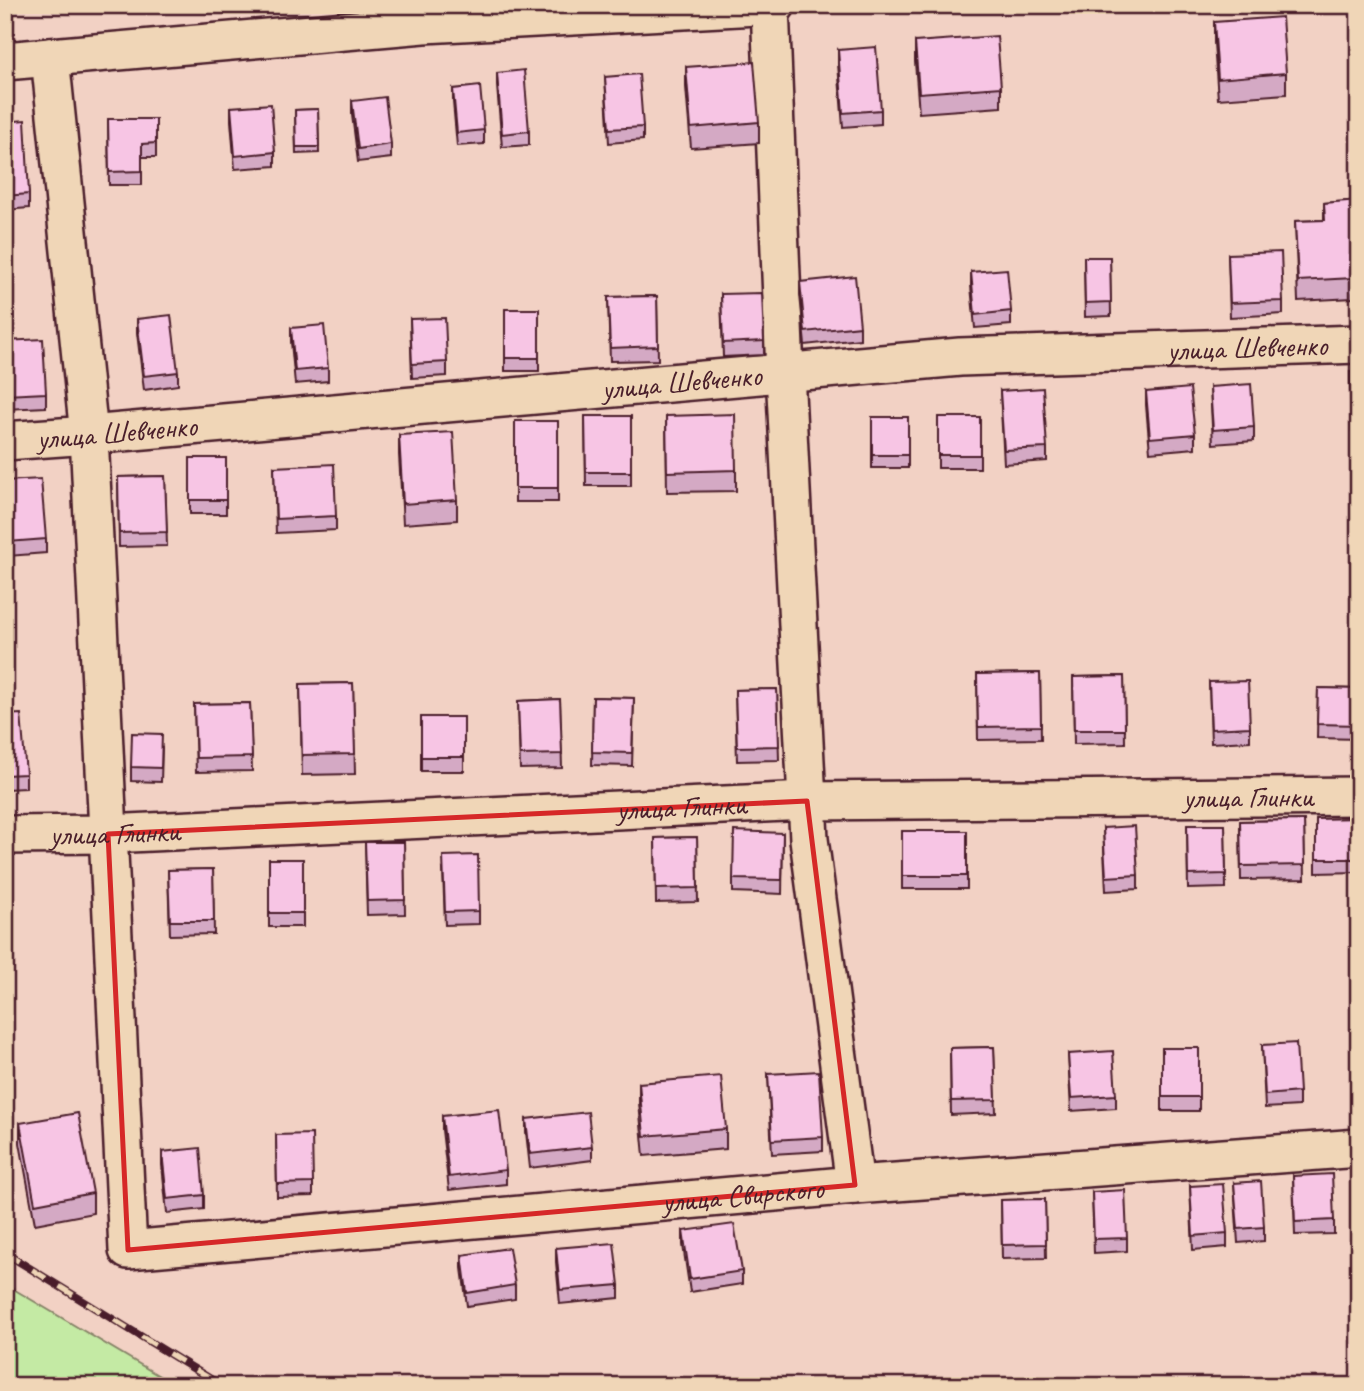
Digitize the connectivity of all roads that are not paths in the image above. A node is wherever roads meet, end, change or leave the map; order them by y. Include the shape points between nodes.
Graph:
1 (776, 5) edge
2 (770, 6) edge
3 (50, 57) junction
4 (5, 61) edge
5 (1359, 344) edge
6 (785, 373) junction
7 (89, 435) junction
8 (5, 441) edge
9 (1359, 796) edge
10 (807, 801) junction
11 (108, 834) junction
12 (5, 835) edge
13 (1359, 1148) edge
14 (855, 1185) junction

1 - 2 street
2 - 3 street via 424,24
2 - 6 street
3 - 4 street
3 - 7 street
5 - 6 street, улица Шевченко via 960,357
6 - 7 street, улица Шевченко
6 - 10 street
7 - 8 street, улица Шевченко
7 - 11 street
9 - 10 street, улица Глинки
10 - 11 street, улица Глинки
10 - 14 street
11 - 12 street, улица Глинки
11 - 14 street, улица Свирского via 128,1250
13 - 14 street, улица Свирского

